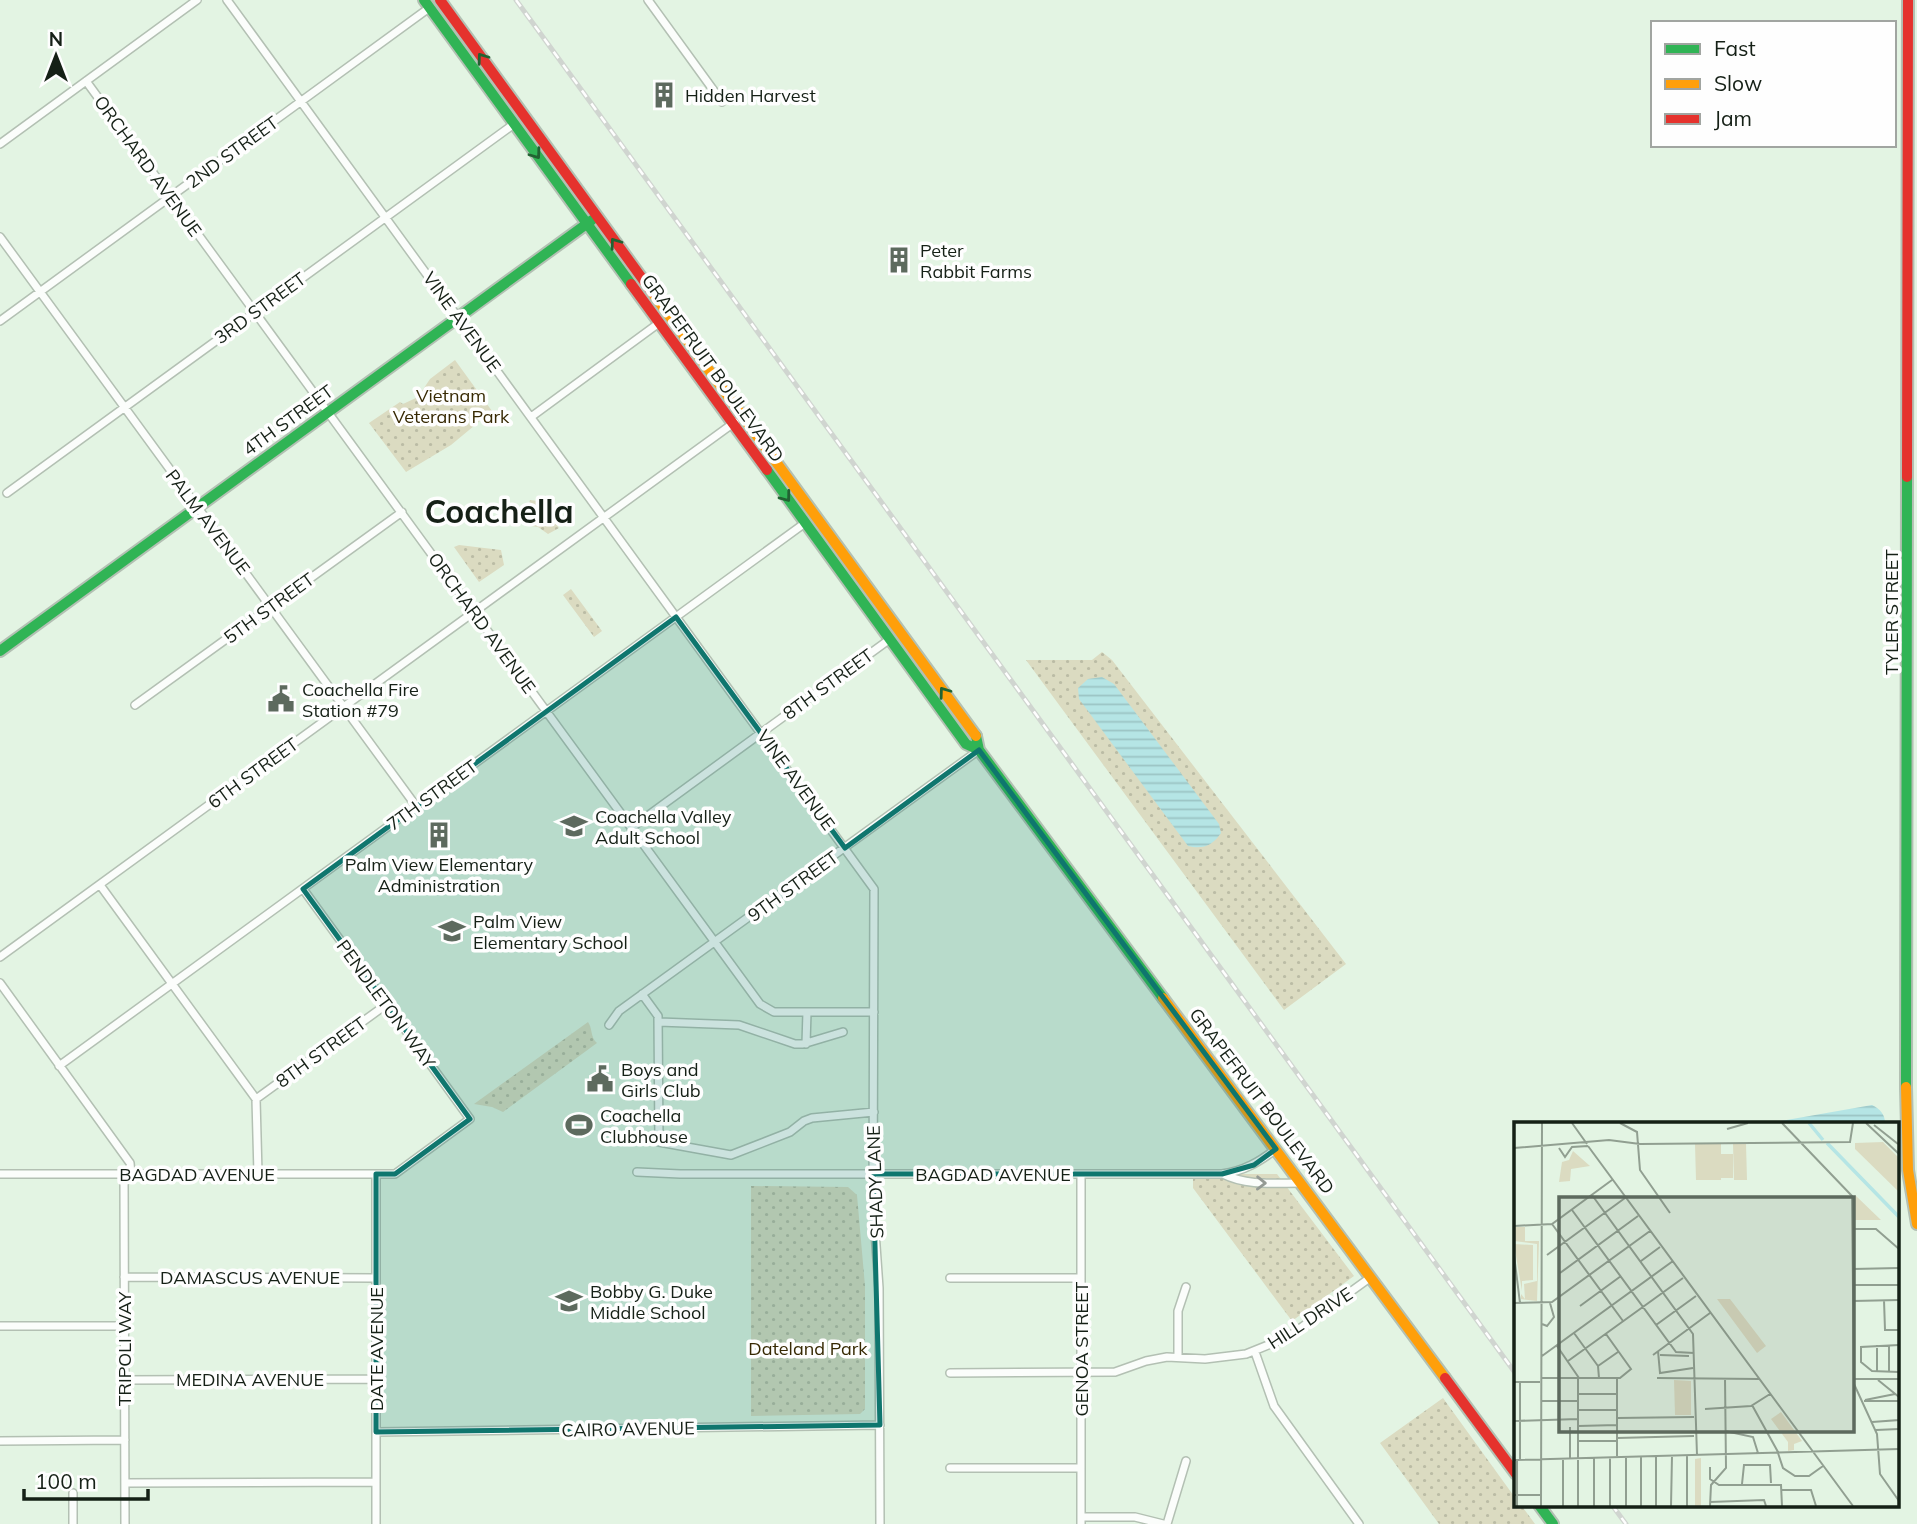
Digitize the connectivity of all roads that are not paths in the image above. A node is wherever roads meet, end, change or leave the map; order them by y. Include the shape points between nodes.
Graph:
1 (197, 0) edge
2 (227, 0) edge
3 (440, 0) edge
4 (648, 0) edge
5 (1908, 0) edge
6 (426, 4) edge
7 (86, 81) junction
8 (301, 101) junction
9 (722, 102) dead end
10 (514, 124) junction
11 (0, 144) edge
12 (171, 196) junction
13 (1913, 204) edge
14 (385, 217) junction
15 (596, 218) junction
16 (586, 225) junction
17 (0, 237) edge
18 (39, 292) junction
19 (255, 312) junction
20 (458, 316) junction
21 (0, 321) edge
22 (659, 323) junction
23 (123, 408) junction
24 (328, 412) junction
25 (743, 416) junction
26 (531, 417) junction
27 (732, 424) junction
28 (1913, 466) edge
29 (7, 493) dead end
30 (197, 507) junction
31 (402, 512) junction
32 (603, 516) junction
33 (805, 523) junction
34 (1913, 571) edge
35 (271, 607) junction
36 (475, 611) junction
37 (676, 617) junction
38 (890, 639) junction
39 (0, 651) edge
40 (1913, 671) edge
41 (135, 705) dead end
42 (343, 707) junction
43 (546, 713) junction
44 (760, 733) junction
45 (979, 750) junction
46 (416, 806) junction
47 (631, 828) junction
48 (845, 848) junction
49 (100, 884) junction
50 (303, 889) junction
51 (715, 942) junction
52 (0, 957) edge
53 (0, 983) edge
54 (173, 984) junction
55 (642, 994) junction
56 (387, 1004) junction
57 (807, 1012) junction
58 (874, 1012) junction
59 (659, 1022) junction
60 (609, 1025) dead end
61 (843, 1032) dead end
62 (806, 1044) junction
63 (60, 1066) junction
64 (256, 1099) junction
65 (874, 1112) junction
66 (1276, 1149) junction
67 (637, 1172) dead end
68 (0, 1174) edge
69 (128, 1174) junction
70 (258, 1174) junction
71 (376, 1174) junction
72 (395, 1174) joint
73 (873, 1174) junction
74 (1081, 1174) junction
75 (1222, 1174) junction
76 (1301, 1183) junction
77 (1913, 1183) edge
78 (1917, 1224) edge
79 (124, 1277) junction
80 (1371, 1277) junction
81 (376, 1278) junction
82 (950, 1278) dead end
83 (1081, 1278) junction
84 (1186, 1287) dead end
85 (0, 1326) edge
86 (124, 1326) junction
87 (1255, 1352) junction
88 (1178, 1357) junction
89 (950, 1373) dead end
90 (1081, 1373) junction
91 (376, 1379) junction
92 (124, 1380) junction
93 (880, 1425) junction
94 (376, 1433) junction
95 (125, 1440) junction
96 (0, 1441) edge
97 (1186, 1461) dead end
98 (950, 1468) dead end
99 (1081, 1468) junction
100 (1514, 1471) edge
101 (376, 1482) junction
102 (125, 1483) junction
103 (73, 1493) dead end
104 (1540, 1506) edge
105 (1081, 1520) edge
106 (73, 1524) edge
107 (125, 1524) edge
108 (376, 1524) edge
109 (880, 1524) edge
110 (1165, 1524) edge
111 (1359, 1524) edge
112 (1553, 1524) edge

1 - 7 street
2 - 8 street, VINE AVENUE
15 -> 3 main road, GRAPEFRUIT BOULEVARD
4 - 9 street
5 - 13 main road, TYLER STREET
6 - 8 street, 2ND STREET
6 - 10 main road, GRAPEFRUIT BOULEVARD
7 - 11 street
7 - 12 street, ORCHARD AVENUE
8 - 12 street, 2ND STREET
8 - 14 street, VINE AVENUE
10 - 14 street, 3RD STREET
10 -> 16 main road, GRAPEFRUIT BOULEVARD
12 - 18 street, 2ND STREET
12 - 19 street, ORCHARD AVENUE
13 - 28 main road, TYLER STREET
14 - 19 street, 3RD STREET
14 - 20 street, VINE AVENUE
15 - 16 main road, 4TH STREET
25 -> 15 main road, GRAPEFRUIT BOULEVARD
16 - 20 main road, 4TH STREET
16 - 22 main road, GRAPEFRUIT BOULEVARD
17 - 18 street, PALM AVENUE
18 - 21 street, 2ND STREET
18 - 23 street, PALM AVENUE
19 - 23 street, 3RD STREET
19 - 24 street, ORCHARD AVENUE
20 - 24 main road, 4TH STREET
20 - 26 street, VINE AVENUE
22 - 26 street
22 - 27 main road, GRAPEFRUIT BOULEVARD
23 - 29 street, 3RD STREET
23 - 30 street, PALM AVENUE
24 - 30 main road, 4TH STREET
24 - 31 street, ORCHARD AVENUE
25 - 27 street, 6TH STREET
45 -> 25 main road, GRAPEFRUIT BOULEVARD via 976,736
26 - 32 street, VINE AVENUE
27 - 32 street, 6TH STREET
27 -> 33 main road, GRAPEFRUIT BOULEVARD
28 - 34 main road, TYLER STREET
30 - 35 street, PALM AVENUE
30 - 39 main road, 4TH STREET
31 - 35 street, 5TH STREET
31 - 36 street, ORCHARD AVENUE
32 - 36 street, 6TH STREET
32 - 37 street, VINE AVENUE
33 - 37 street, 7TH STREET
33 - 38 main road, GRAPEFRUIT BOULEVARD
34 - 40 main road, TYLER STREET
35 - 41 street, 5TH STREET
35 - 42 street, PALM AVENUE
36 - 42 street, 6TH STREET
36 - 43 street, ORCHARD AVENUE
37 - 43 street, 7TH STREET
37 - 44 street, VINE AVENUE
38 - 44 street, 8TH STREET
38 - 45 main road, GRAPEFRUIT BOULEVARD via 966,744
40 - 77 main road, TYLER STREET via 1906,1140
42 - 46 street, PALM AVENUE
42 - 49 street, 6TH STREET
43 - 46 street, 7TH STREET
43 - 47 street, ORCHARD AVENUE
44 - 47 street, 8TH STREET
44 - 48 street, VINE AVENUE
45 - 48 street, 9TH STREET
45 - 66 main road, GRAPEFRUIT BOULEVARD
46 - 50 street, 7TH STREET
47 - 51 street, ORCHARD AVENUE
48 - 51 street, 9TH STREET
48 - 58 street, SHADY LANE via 874,893
49 - 52 street, 6TH STREET
49 - 54 street
50 - 54 street, 7TH STREET
50 - 56 street, PENDLETON WAY
51 - 55 street, 9TH STREET
51 - 57 street, ORCHARD AVENUE via 764,1007 775,1012
53 - 63 street, TRIPOLI WAY
54 - 63 street, 7TH STREET
54 - 64 street
55 - 59 street
55 - 60 street, 9TH STREET
56 - 64 street, 8TH STREET
56 - 72 street, PENDLETON WAY via 470,1119
57 - 58 street, ORCHARD AVENUE
57 - 62 street
58 - 65 street, SHADY LANE
59 - 62 street via 727,1023
59 - 65 street via 659,1142 731,1155 813,1118
61 - 62 street
63 - 69 street, TRIPOLI WAY via 130,1163
64 - 70 street
65 - 73 street, SHADY LANE
66 - 75 street, BAGDAD AVENUE via 1254,1165
66 - 76 main road, GRAPEFRUIT BOULEVARD
67 - 73 street, BAGDAD AVENUE
68 - 69 street, BAGDAD AVENUE
69 - 70 street, BAGDAD AVENUE
69 - 79 street, TRIPOLI WAY
70 - 71 street, BAGDAD AVENUE
71 - 72 street, BAGDAD AVENUE
71 - 81 street, DATE AVENUE
73 - 74 street, BAGDAD AVENUE
73 - 93 street, SHADY LANE
74 - 75 street, BAGDAD AVENUE
74 - 83 street, GENOA STREET
75 -> 76 street, BAGDAD AVENUE via 1250,1183
76 - 80 main road, GRAPEFRUIT BOULEVARD
77 - 78 main road, TYLER STREET
79 - 81 street, DAMASCUS AVENUE
79 - 86 street, TRIPOLI WAY
80 - 87 street, HILL DRIVE via 1287,1337
80 - 100 main road, GRAPEFRUIT BOULEVARD
81 - 91 street, DATE AVENUE
82 - 83 street
83 - 90 street, GENOA STREET
84 - 88 street via 1178,1311
85 - 86 street
86 - 92 street, TRIPOLI WAY
87 - 88 street, HILL DRIVE via 1218,1358
87 - 111 street via 1274,1406
88 - 90 street, HILL DRIVE via 1146,1361 1115,1372
89 - 90 street, HILL DRIVE
90 - 99 street, GENOA STREET
91 - 92 street, MEDINA AVENUE
91 - 94 street, DATE AVENUE
92 - 95 street, TRIPOLI WAY
93 - 94 street, CAIRO AVENUE
93 - 109 street, SHADY LANE
94 - 101 street, DATE AVENUE
95 - 96 street
95 - 102 street, TRIPOLI WAY
97 - 110 street
98 - 99 street
99 - 105 street, GENOA STREET
101 - 102 street
101 - 108 street, DATE AVENUE
102 - 107 street, TRIPOLI WAY
103 - 106 street
104 - 112 main road
105 - 110 street via 1135,1517

